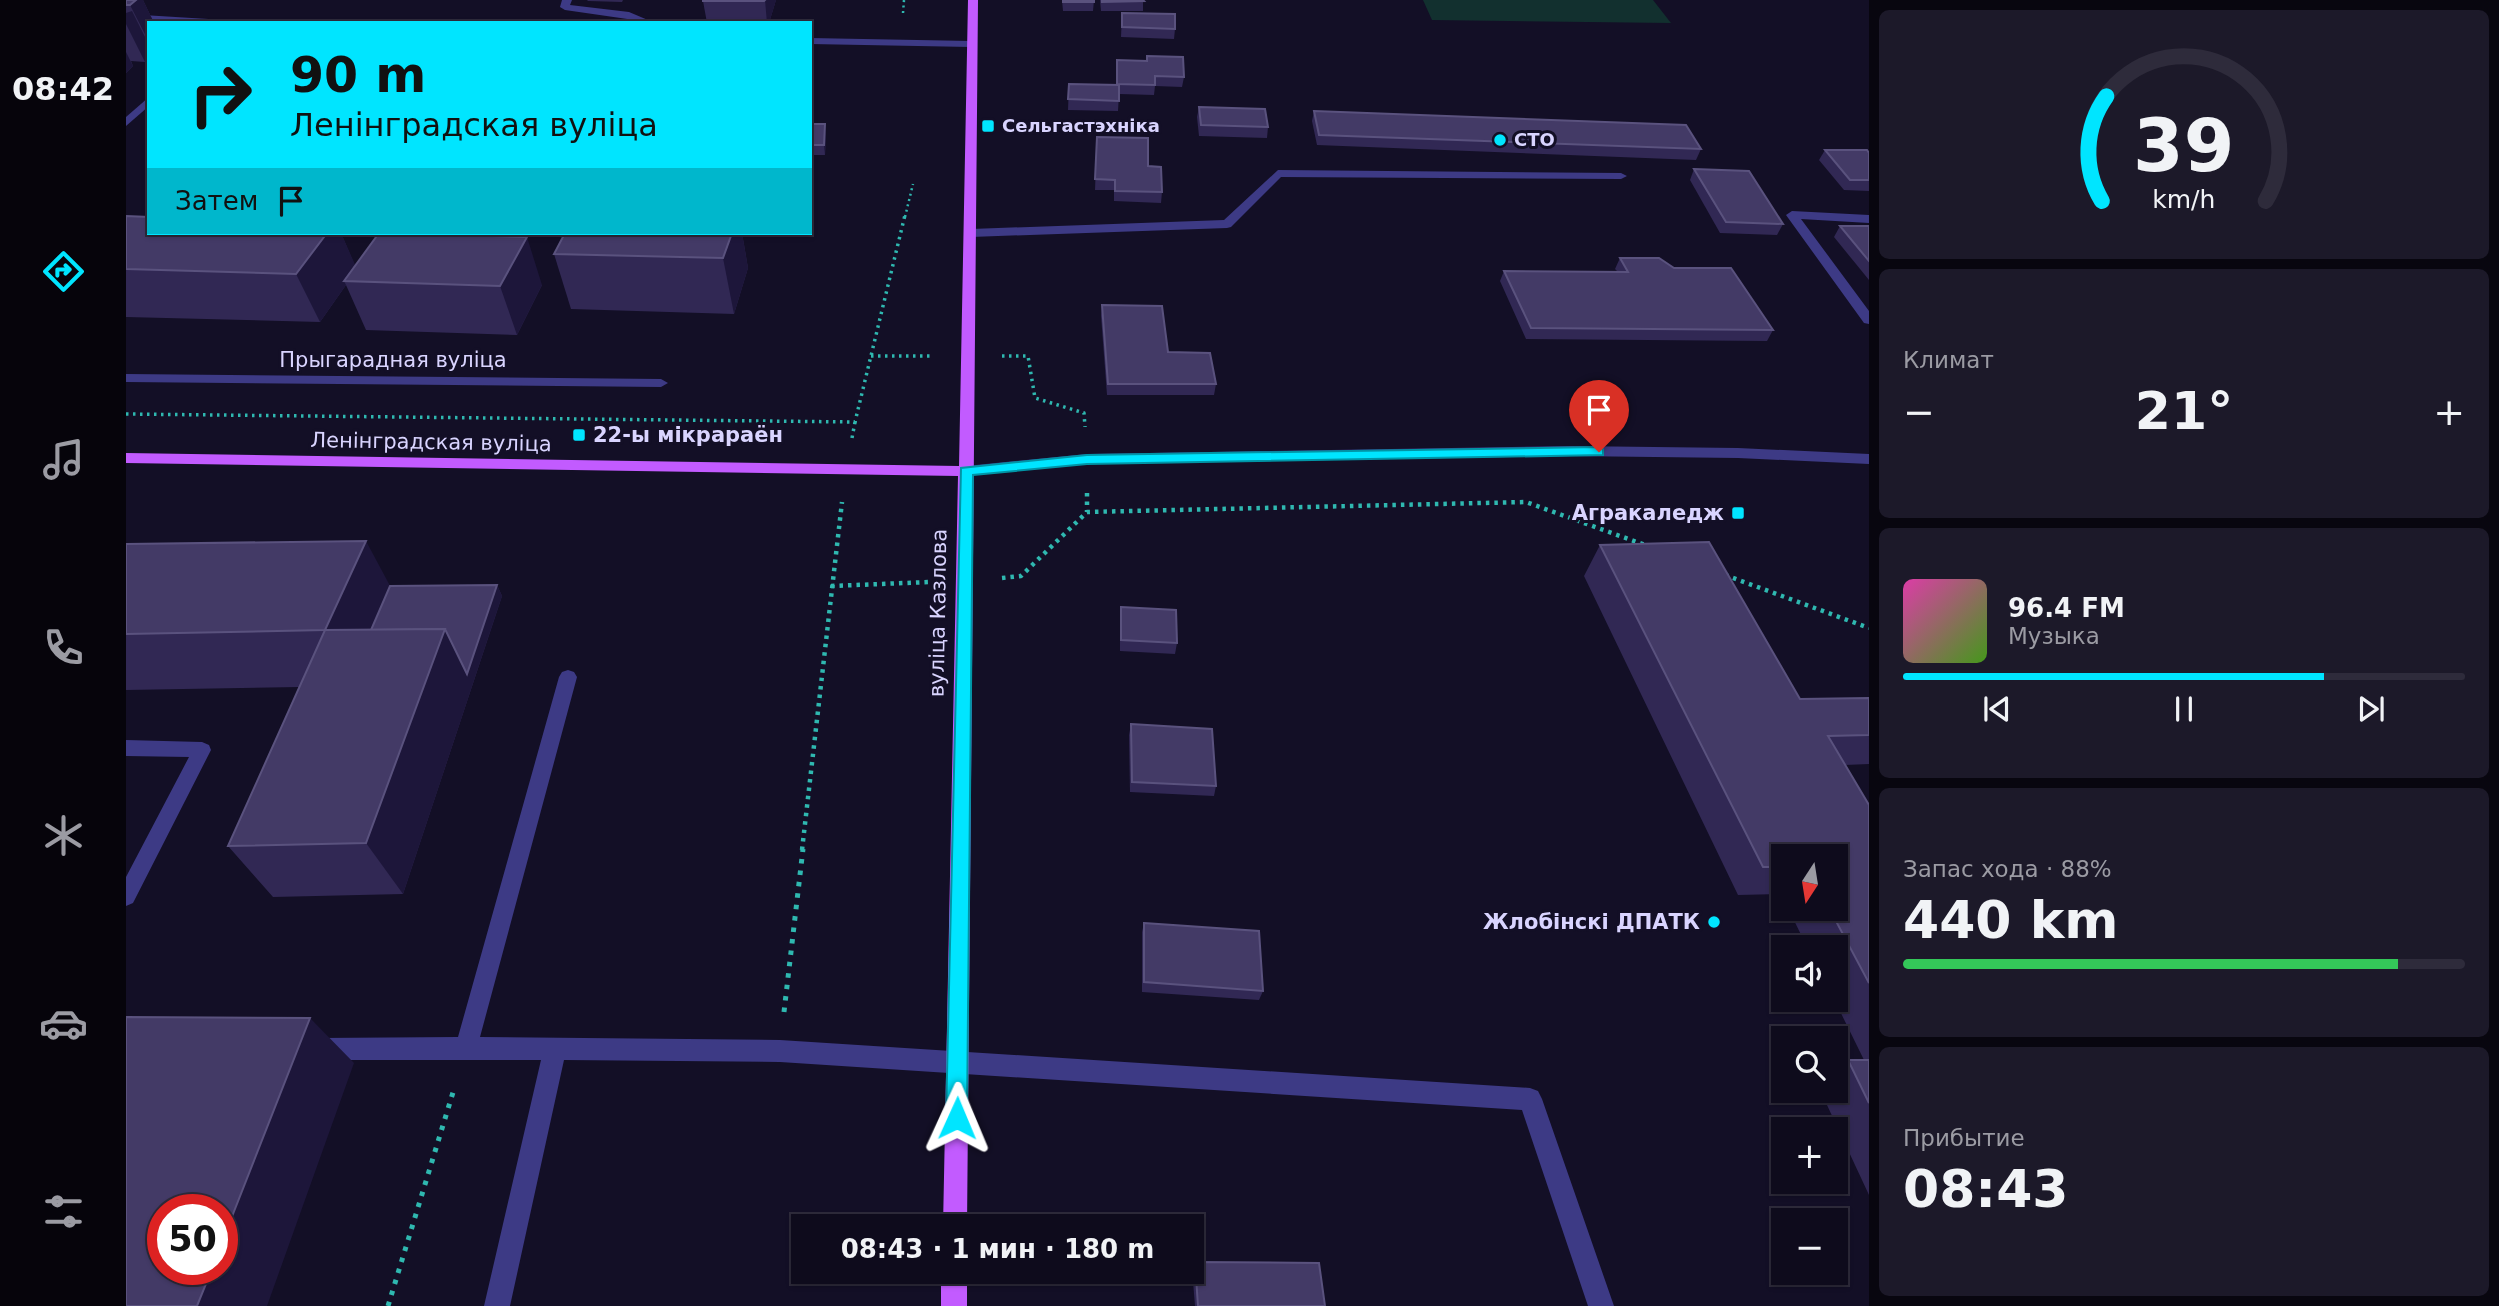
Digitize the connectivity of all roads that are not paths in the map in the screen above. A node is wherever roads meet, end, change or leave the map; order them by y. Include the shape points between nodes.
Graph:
1 (567, 0) edge
2 (974, 0) edge
3 (126, 17) edge
4 (192, 21) edge
5 (647, 21) edge
6 (812, 41) edge
7 (971, 44) junction
8 (147, 102) edge
9 (126, 123) edge
10 (1621, 176) dead end
11 (1869, 219) edge
12 (971, 233) junction
13 (1869, 320) edge
14 (126, 378) edge
15 (661, 383) dead end
16 (126, 458) edge
17 (1869, 458) edge
18 (966, 471) junction
19 (568, 677) dead end
20 (126, 748) edge
21 (126, 897) edge
22 (466, 1048) junction
23 (555, 1049) junction
24 (303, 1050) edge
25 (957, 1063) junction
26 (955, 1214) edge
27 (954, 1284) edge
28 (496, 1306) edge
29 (954, 1306) edge
30 (1601, 1306) edge

1 - 5 street via 565,6 631,11
2 - 7 main road, вуліца Казлова
3 - 4 street
6 - 7 street
7 - 12 main road, вуліца Казлова
8 - 9 street
10 - 12 street via 1278,173 1227,224
11 - 13 street via 1792,215
12 - 18 main road, вуліца Казлова
14 - 15 street, Прыгарадная вуліца
16 - 18 main road, Ленінградская вуліца
17 - 18 street, Ленінградская вуліца via 1543,452 1087,459
18 - 25 main road, вуліца Казлова
19 - 22 street
20 - 21 street via 202,750
22 - 23 street
22 - 24 street
23 - 25 street via 780,1052
23 - 28 street
25 - 26 main road, вуліца Казлова
25 - 30 street via 1530,1099
27 - 29 main road

